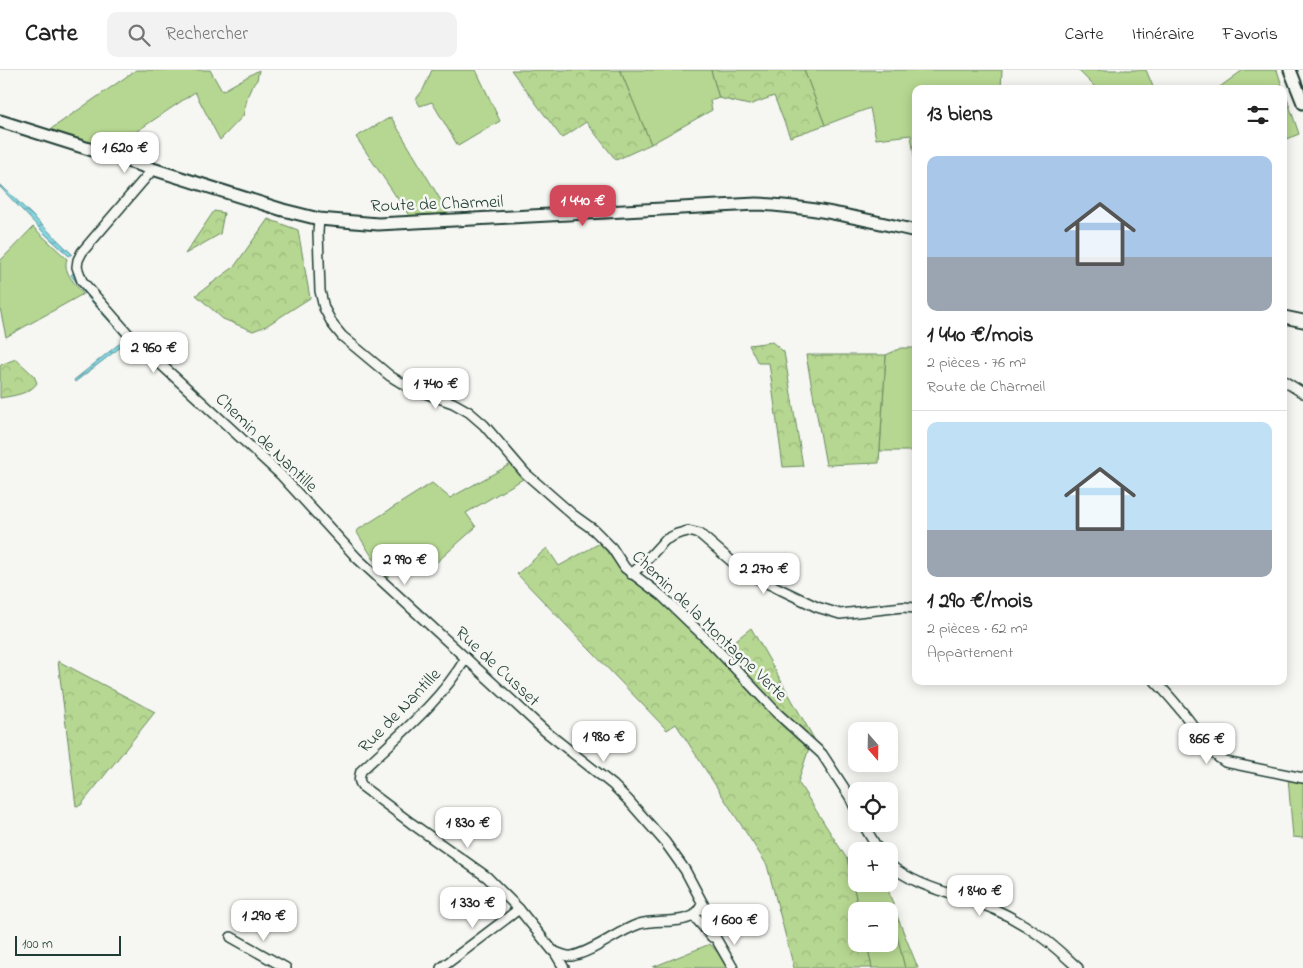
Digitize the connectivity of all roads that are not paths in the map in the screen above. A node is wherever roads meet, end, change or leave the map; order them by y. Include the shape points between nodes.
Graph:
1 (1290, 70) edge
2 (1303, 103) edge
3 (0, 121) edge
4 (153, 169) junction
5 (319, 219) junction
6 (912, 230) edge
7 (1287, 318) edge
8 (1303, 322) edge
9 (1287, 383) edge
10 (1303, 393) edge
11 (357, 558) joint
12 (631, 574) junction
13 (912, 608) edge
14 (466, 658) junction
15 (1158, 685) edge
16 (1303, 778) edge
17 (848, 794) edge
18 (898, 871) edge
19 (703, 904) junction
20 (519, 909) junction
21 (694, 916) junction
22 (715, 936) junction
23 (231, 937) dead end
24 (553, 951) junction
25 (570, 956) junction
26 (286, 968) edge
27 (441, 968) edge
28 (565, 968) edge
29 (734, 968) edge
30 (1078, 968) edge

1 - 2 main road
3 - 4 main road, Route de Charmeil
4 - 5 main road, Route de Charmeil
4 - 11 street, Chemin de Nantille via 82,252 78,260 78,274 130,336 280,474
5 - 6 main road, Route de Charmeil via 378,224 756,204 825,211
5 - 12 street, Chemin de la Montagne Verte via 320,291 332,325 390,376 408,387 469,412 525,473 594,530
7 - 8 main road
9 - 10 street
11 - 14 street, Rue de Cusset
12 - 13 street via 665,540 688,531 700,534 744,572 818,607 840,614
12 - 17 street, Chemin de la Montagne Verte via 662,596 822,754
14 - 19 street, Rue de Cusset via 545,731 628,800 665,842
14 - 20 street, Rue de Nantille via 453,680 433,703 361,771 360,783 487,877
15 - 16 street via 1216,756 1225,762
18 - 30 street via 922,884 993,909 1036,931
19 - 21 street
19 - 22 street, Rue de Cusset
20 - 24 street, Rue de Nantille
20 - 27 street
21 - 22 street via 712,937
21 - 25 street via 641,923
22 - 29 street, Rue de Cusset
23 - 26 street
24 - 25 street
24 - 28 street, Rue de Nantille
25 - 28 street

